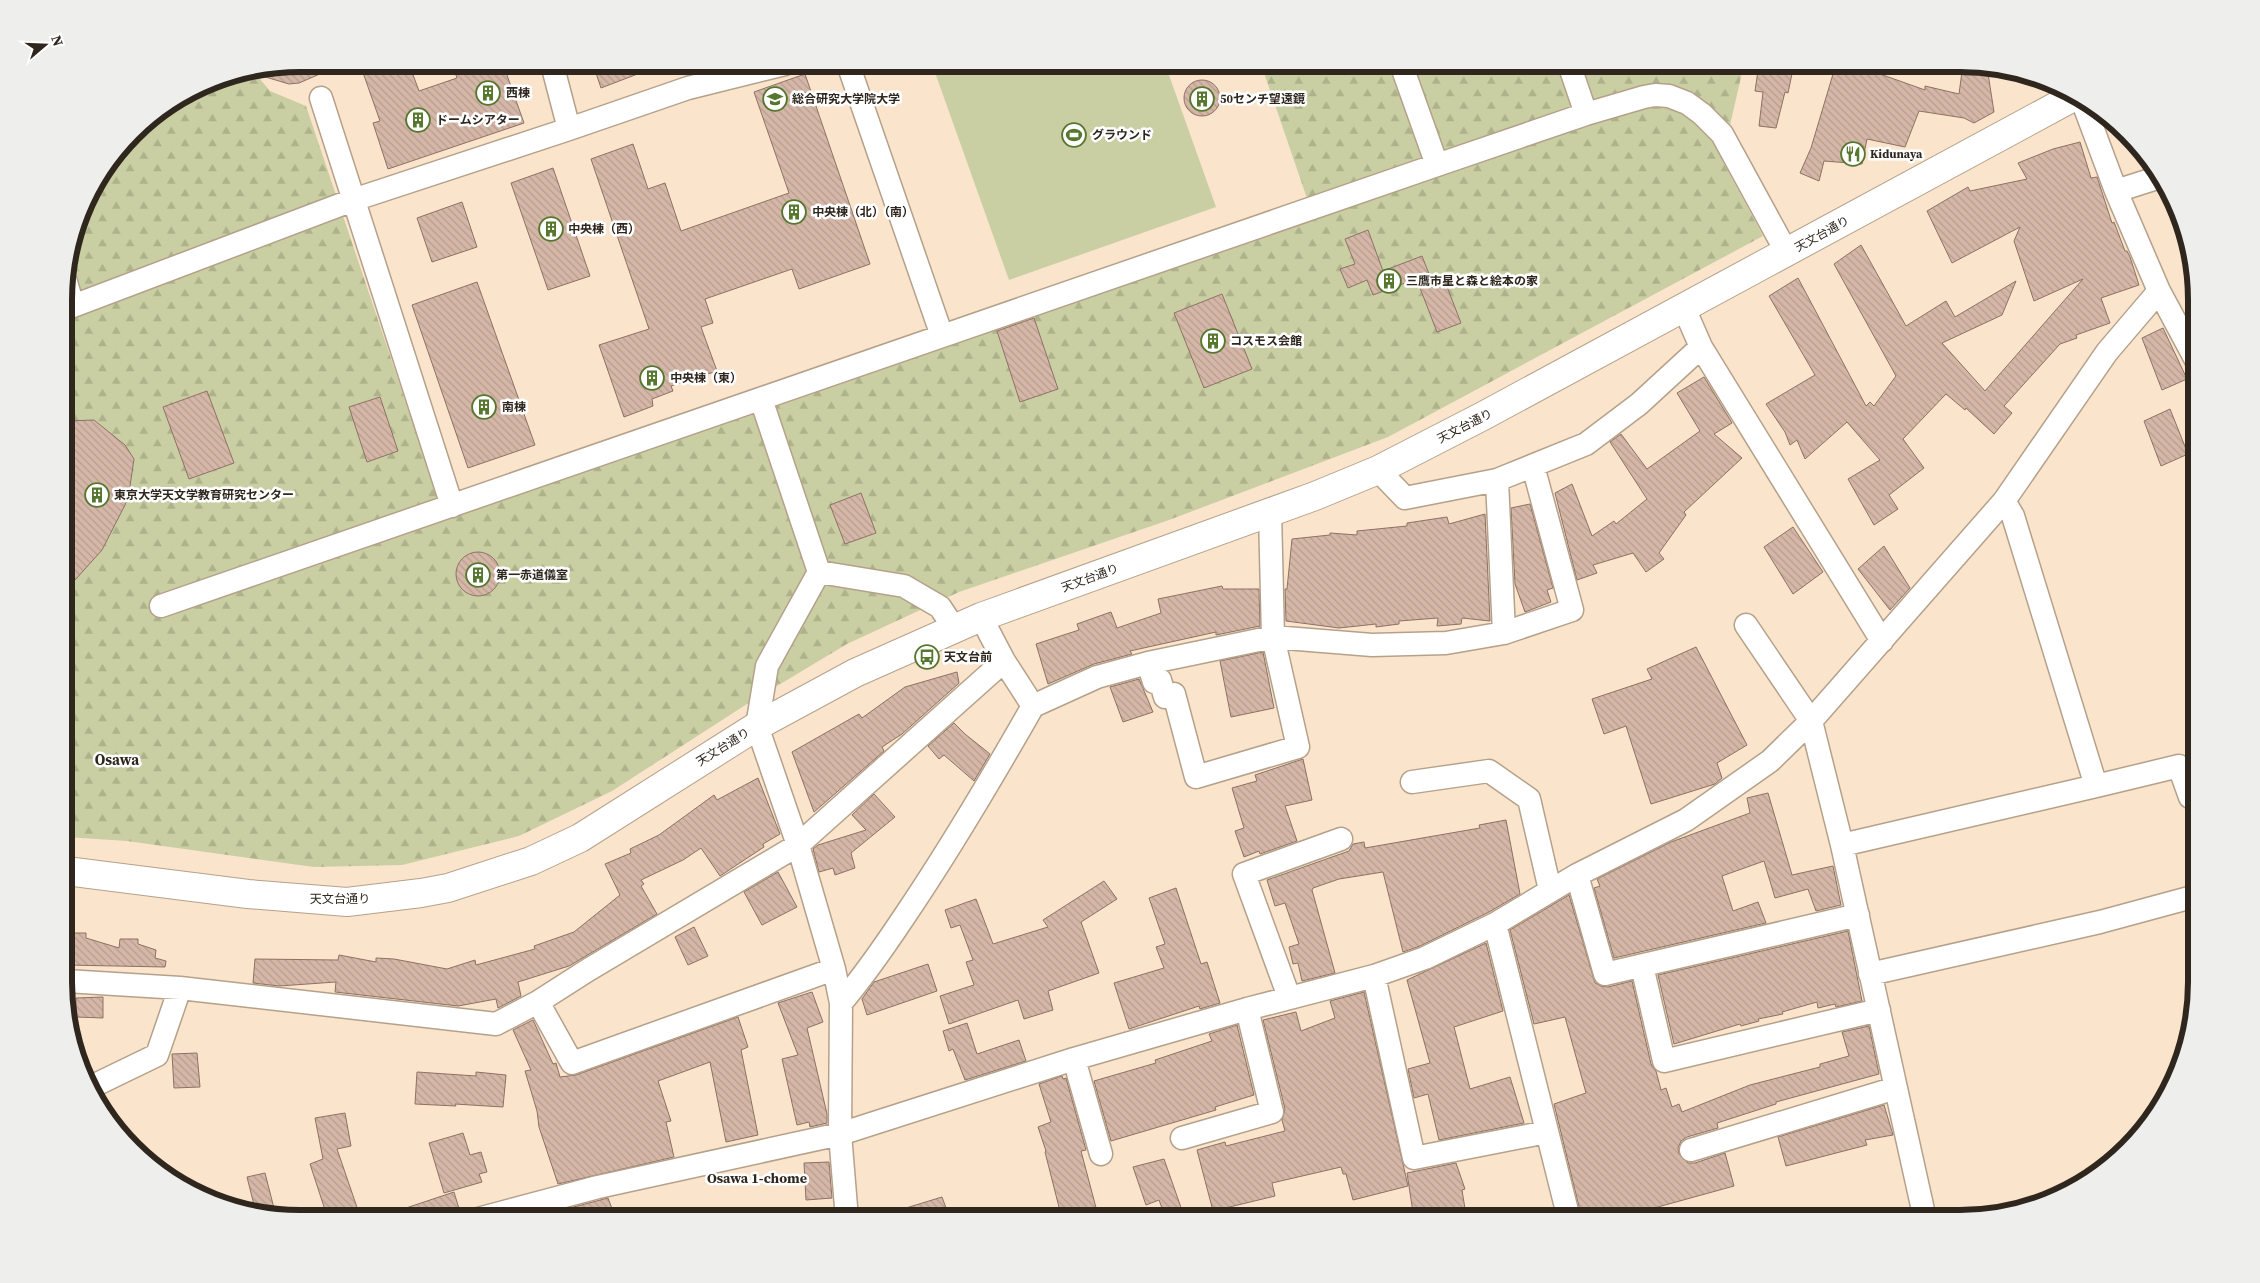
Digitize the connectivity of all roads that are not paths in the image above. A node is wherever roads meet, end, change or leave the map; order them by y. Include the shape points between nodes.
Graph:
1 (554, 72) edge
2 (753, 72) edge
3 (851, 72) edge
4 (1404, 72) edge
5 (1572, 72) edge
6 (321, 98) dead end
7 (2068, 100) edge
8 (2086, 111) edge
9 (1586, 114) junction
10 (569, 129) junction
11 (1437, 165) junction
12 (2152, 179) edge
13 (2116, 191) junction
14 (352, 200) junction
15 (1787, 253) junction
16 (2159, 291) junction
17 (72, 303) edge
18 (1684, 308) junction
19 (942, 336) junction
20 (2188, 345) edge
21 (1701, 347) junction
22 (761, 399) junction
23 (1533, 466) junction
24 (1378, 470) junction
25 (1497, 480) junction
26 (2004, 501) junction
27 (452, 506) junction
28 (1270, 512) junction
29 (819, 572) junction
30 (161, 606) dead end
31 (981, 617) junction
32 (1746, 625) dead end
33 (954, 628) junction
34 (1504, 633) junction
35 (1273, 636) junction
36 (1882, 641) junction
37 (1004, 662) junction
38 (1148, 662) junction
39 (1033, 706) junction
40 (1811, 722) junction
41 (757, 726) junction
42 (1412, 782) dead end
43 (2096, 786) junction
44 (2188, 791) edge
45 (1341, 839) dead end
46 (798, 845) junction
47 (1842, 845) junction
48 (72, 872) edge
49 (1577, 875) junction
50 (1550, 890) junction
51 (2188, 898) edge
52 (1858, 916) junction
53 (1495, 924) junction
54 (1642, 966) junction
55 (834, 968) junction
56 (1870, 974) junction
57 (1374, 976) junction
58 (72, 981) edge
59 (180, 988) junction
60 (1289, 997) junction
61 (538, 1002) junction
62 (841, 1004) junction
63 (1247, 1009) junction
64 (1879, 1010) junction
65 (1074, 1059) junction
66 (96, 1084) edge
67 (1896, 1088) junction
68 (1547, 1132) junction
69 (840, 1134) junction
70 (1182, 1138) dead end
71 (1691, 1150) dead end
72 (1102, 1154) dead end
73 (512, 1210) edge
74 (846, 1210) edge
75 (1567, 1210) edge
76 (1923, 1210) edge

1 - 10 street
2 - 10 street via 688,88
3 - 19 street
4 - 11 street
5 - 9 street
6 - 14 street
7 - 15 main road, 天文台通り
8 - 13 street
9 - 11 street
9 - 15 street via 1655,95 1687,103 1722,134
10 - 14 street
11 - 19 street
12 - 13 street
13 - 16 street
14 - 17 street via 73,306
14 - 27 street
15 - 18 main road, 天文台通り
16 - 20 street
16 - 26 street via 2107,352
18 - 21 street
18 - 24 main road, 天文台通り
19 - 22 street
21 - 23 street via 1639,404 1586,444
21 - 36 street
22 - 27 street
22 - 29 street
23 - 25 street
23 - 34 street via 1572,610
24 - 25 street via 1405,498
24 - 28 main road, 天文台通り
25 - 34 street
26 - 36 street
26 - 43 street via 2013,516
27 - 30 street
28 - 31 main road, 天文台通り
28 - 35 street
29 - 33 street via 904,586 940,607
29 - 41 street via 767,666
31 - 33 main road, 天文台通り
31 - 37 street
32 - 40 street
33 - 41 main road, 天文台通り via 855,673
34 - 35 street via 1446,643 1372,645
35 - 38 street
35 - 38 street via 1298,747 1196,777 1174,694 1165,697 1160,680 1154,682
36 - 40 street
37 - 39 street
37 - 46 street
38 - 39 street via 1097,677
39 - 62 street via 976,806 919,895
40 - 47 street
40 - 49 street via 1770,761 1686,820
41 - 46 street
41 - 48 main road, 天文台通り via 555,851 475,880 430,892 356,901 321,900
42 - 50 street via 1490,771 1529,799
43 - 44 street via 2179,766
43 - 47 street
45 - 60 street via 1244,874
46 - 55 street
46 - 61 street
47 - 52 street
49 - 50 street
49 - 54 street via 1605,974
50 - 53 street
51 - 56 street via 2100,922
52 - 54 street
52 - 56 street
53 - 57 street via 1425,958
53 - 68 street
54 - 64 street via 1664,1061
55 - 61 street via 572,1063
55 - 62 street
56 - 64 street
57 - 60 street
57 - 68 street via 1414,1158
58 - 59 street
59 - 61 street via 496,1024
59 - 66 street via 157,1055
60 - 63 street
62 - 69 street
63 - 65 street
63 - 70 street via 1272,1112
64 - 67 street
65 - 69 street
65 - 72 street
67 - 71 street
67 - 76 street
68 - 75 street
69 - 73 street via 598,1187
69 - 74 street

